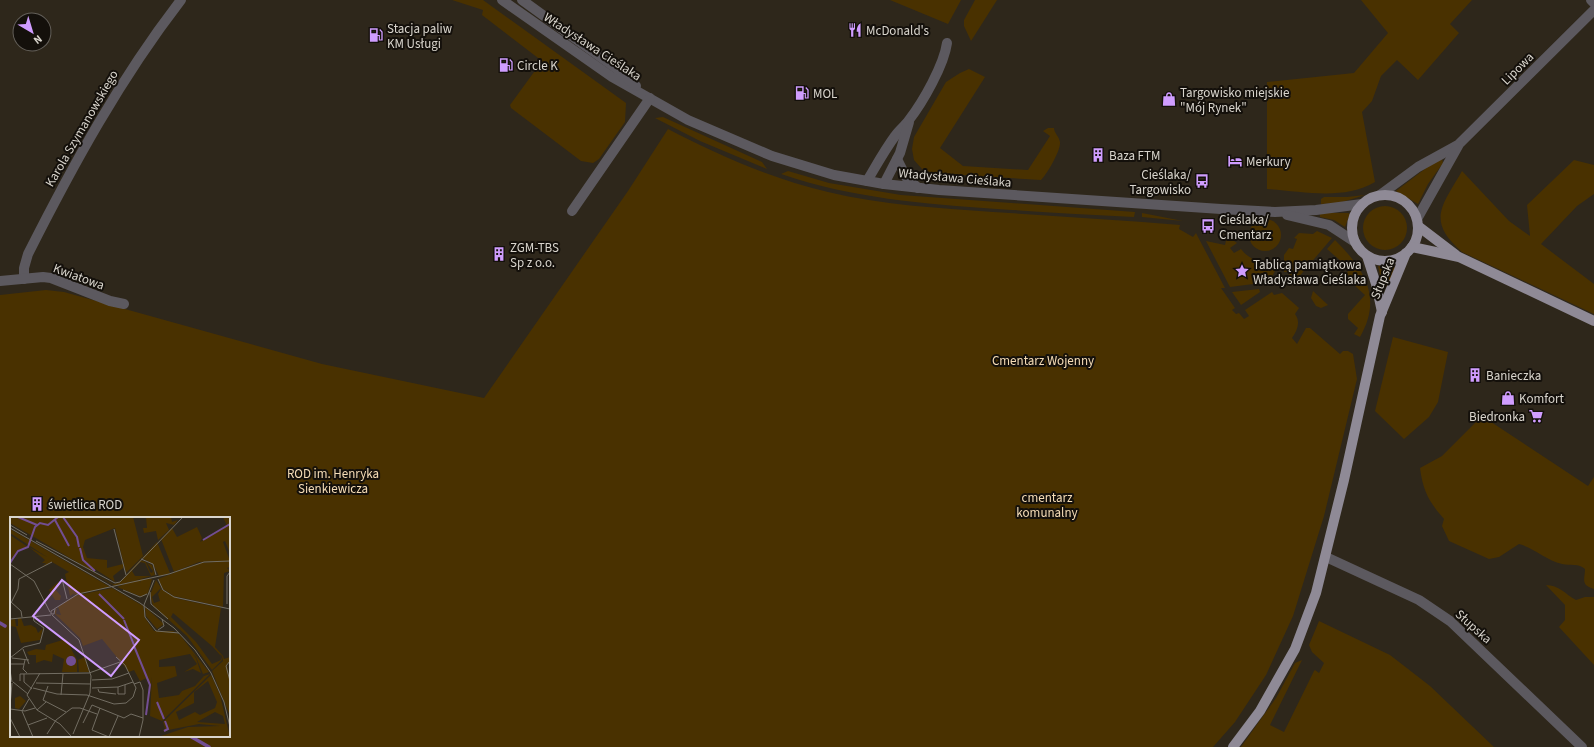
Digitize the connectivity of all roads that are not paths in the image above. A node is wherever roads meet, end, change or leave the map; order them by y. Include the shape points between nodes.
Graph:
1 (181, 0) edge
2 (502, 0) edge
3 (522, 0) edge
4 (1592, 0) edge
5 (1594, 3) edge
6 (1594, 10) edge
7 (947, 43) dead end
8 (650, 98) junction
9 (909, 120) junction
10 (1458, 144) junction
11 (897, 159) junction
12 (867, 181) junction
13 (884, 184) junction
14 (918, 188) junction
15 (1380, 195) junction
16 (1362, 204) junction
17 (572, 211) dead end
18 (1275, 212) junction
19 (1417, 223) junction
20 (1355, 242) junction
21 (1409, 250) junction
22 (1367, 256) junction
23 (1459, 257) junction
24 (24, 278) junction
25 (0, 281) edge
26 (124, 304) dead end
27 (1382, 312) junction
28 (1594, 321) edge
29 (1326, 557) junction
30 (1232, 747) edge
31 (1582, 747) edge

1 - 24 street, Karola Szymanowskiego via 130,70 78,156 28,254
2 - 8 street, Władysława Cieślaka via 612,78
3 - 8 street, Władysława Cieślaka via 616,69
4 - 5 street
6 - 10 street, Lipowa
7 - 9 street via 944,59
8 - 12 street, Władysława Cieślaka via 707,129 772,156 822,172
8 - 17 street
9 - 11 street
9 - 12 street via 890,143
10 - 15 street, Lipowa
10 - 19 street, Lipowa
11 - 13 street
11 - 14 street via 906,178
12 - 13 street, Władysława Cieślaka
13 - 14 street, Władysława Cieślaka
14 - 18 street, Władysława Cieślaka
15 - 16 main road
15 - 19 main road via 1402,199 1413,211
16 - 18 street, Władysława Cieślaka
16 - 20 main road via 1354,216 1352,226
18 - 20 street, Władysława Cieślaka via 1329,226
19 - 21 main road via 1416,238
19 - 23 main road
20 - 22 main road
21 - 22 main road via 1398,258 1389,260
21 - 23 main road
21 - 27 main road, Słupska
22 - 27 main road, Słupska
23 - 28 main road
24 - 25 street, Kwiatowa
24 - 26 street, Kwiatowa via 51,278
27 - 29 main road, Słupska
29 - 30 main road, Słupska via 1316,593 1295,649 1260,711
29 - 31 street, Słupska via 1418,600 1450,621

